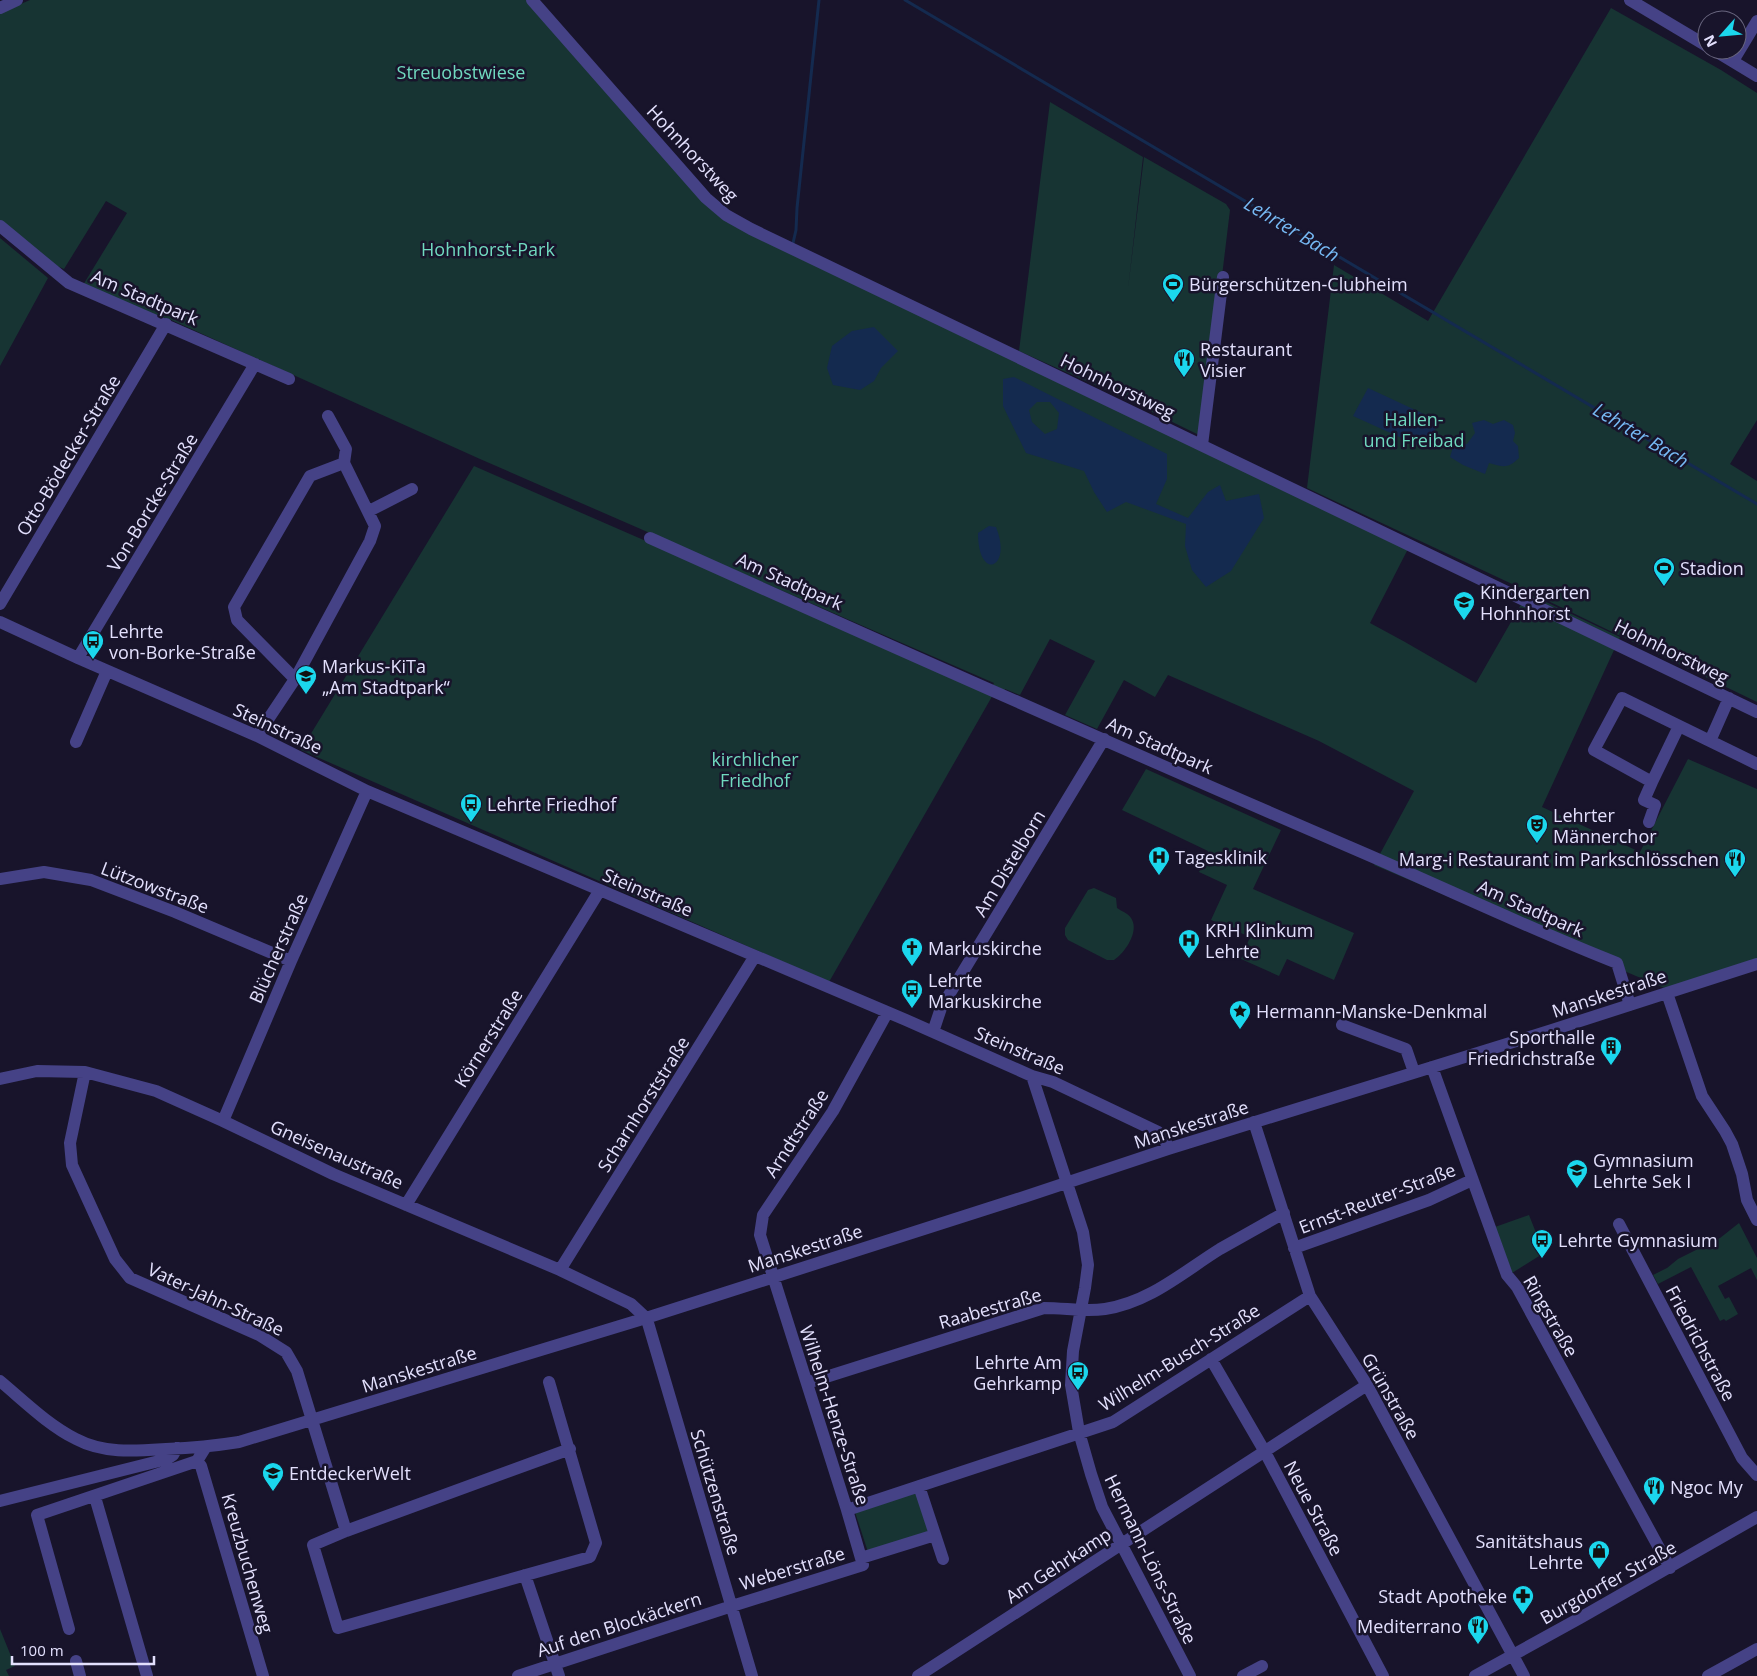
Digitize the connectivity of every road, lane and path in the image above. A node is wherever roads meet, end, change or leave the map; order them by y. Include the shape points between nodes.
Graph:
1 (17, 0) edge
2 (532, 0) edge
3 (1630, 0) edge
4 (0, 8) edge
5 (1757, 21) edge
6 (1697, 40) edge
7 (1730, 60) edge
8 (1733, 62) junction
9 (1757, 76) edge
10 (0, 226) edge
11 (1223, 277) dead end
12 (166, 324) junction
13 (255, 364) junction
14 (289, 379) dead end
15 (328, 416) dead end
16 (1202, 445) junction
17 (344, 463) junction
18 (412, 489) dead end
19 (369, 511) junction
20 (650, 538) dead end
21 (0, 604) edge
22 (0, 622) edge
23 (78, 658) junction
24 (107, 671) junction
25 (295, 679) junction
26 (1727, 702) junction
27 (1757, 712) edge
28 (1680, 726) junction
29 (257, 736) junction
30 (1104, 739) junction
31 (1710, 741) junction
32 (76, 742) dead end
33 (1757, 764) edge
34 (1652, 782) junction
35 (367, 791) junction
36 (1649, 822) dead end
37 (0, 879) edge
38 (600, 890) junction
39 (755, 956) junction
40 (290, 962) junction
41 (1757, 964) edge
42 (1667, 993) junction
43 (1630, 1005) junction
44 (887, 1012) junction
45 (1342, 1025) dead end
46 (933, 1032) junction
47 (1432, 1067) junction
48 (85, 1072) junction
49 (1414, 1072) junction
50 (1032, 1076) junction
51 (0, 1079) edge
52 (223, 1120) junction
53 (1254, 1122) junction
54 (1168, 1149) junction
55 (1472, 1180) junction
56 (1067, 1182) junction
57 (406, 1204) junction
58 (1284, 1213) junction
59 (1757, 1220) edge
60 (1619, 1224) dead end
61 (1294, 1248) junction
62 (560, 1270) junction
63 (772, 1277) junction
64 (1310, 1296) junction
65 (1080, 1311) junction
66 (646, 1318) junction
67 (1211, 1359) junction
68 (0, 1381) edge
69 (549, 1382) dead end
70 (807, 1383) junction
71 (1367, 1385) junction
72 (312, 1420) junction
73 (1079, 1432) junction
74 (178, 1448) junction
75 (205, 1448) junction
76 (570, 1449) junction
77 (1265, 1452) junction
78 (197, 1462) junction
79 (1757, 1475) edge
80 (919, 1486) junction
81 (95, 1497) junction
82 (0, 1501) edge
83 (847, 1510) junction
84 (1757, 1517) edge
85 (346, 1531) junction
86 (934, 1534) junction
87 (1122, 1544) junction
88 (943, 1559) dead end
89 (862, 1561) junction
90 (1670, 1568) junction
91 (525, 1575) junction
92 (732, 1606) junction
93 (69, 1629) dead end
94 (1757, 1649) edge
95 (1513, 1655) junction
96 (76, 1661) dead end
97 (555, 1663) junction
98 (1262, 1666) dead end
99 (80, 1676) edge
100 (147, 1676) edge
101 (263, 1676) edge
102 (518, 1676) edge
103 (559, 1676) edge
104 (752, 1676) edge
105 (918, 1676) edge
106 (1190, 1676) edge
107 (1243, 1676) edge
108 (1383, 1676) edge
109 (1475, 1676) edge
110 (1524, 1676) edge
111 (1708, 1676) edge

1 - 4 street
2 - 16 street, Hohnhorstweg via 706,198 726,215 799,254
3 - 6 street
5 - 8 street
7 - 8 street
8 - 9 street
10 - 12 street, Am Stadtpark via 69,283
11 - 16 street
12 - 13 street, Am Stadtpark
12 - 21 street, Otto-Bödecker-Straße
13 - 14 street, Am Stadtpark
13 - 23 street, Von-Borcke-Straße
15 - 17 street via 346,449
16 - 26 street, Hohnhorstweg
17 - 19 street
17 - 25 street via 310,476 234,608 237,620
18 - 19 street
19 - 25 street via 375,526 370,541
20 - 30 street, Am Stadtpark
22 - 23 street, Steinstraße
23 - 24 street, Steinstraße
24 - 29 street, Steinstraße
24 - 32 street
25 - 29 street
26 - 27 street, Hohnhorstweg
26 - 31 street
28 - 31 street
28 - 34 street
28 - 34 street via 1622,698 1594,750
29 - 35 street, Steinstraße
30 - 43 street, Am Stadtpark via 1617,963
30 - 46 street, Am Distelborn via 941,1008
31 - 33 street
34 - 36 street via 1644,800 1655,805
35 - 38 street, Steinstraße
35 - 40 street, Blücherstraße
37 - 40 street, Lützowstraße via 44,872 91,880
38 - 39 street, Steinstraße
38 - 57 street, Körnerstraße
39 - 44 street, Steinstraße
39 - 62 street, Scharnhorststraße
40 - 52 street, Blücherstraße
41 - 42 street, Manskestraße
42 - 43 street, Manskestraße
42 - 59 street via 1702,1096 1732,1144 1747,1200
43 - 47 street, Manskestraße
44 - 46 street, Steinstraße
44 - 63 street, Arndtstraße via 833,1111 763,1215 760,1236
45 - 49 street via 1406,1049
46 - 50 street, Steinstraße
47 - 49 street, Manskestraße
47 - 55 street, Ringstraße
48 - 51 street, Gneisenaustraße via 37,1071
48 - 52 street, Gneisenaustraße via 156,1091
48 - 72 street, Vater-Jahn-Straße via 70,1143 72,1164 115,1259 130,1278 260,1336 286,1352 297,1372
49 - 53 street, Manskestraße
50 - 54 street, Steinstraße via 1053,1082 1158,1132
50 - 56 street, Hermann-Löns-Straße
52 - 57 street, Gneisenaustraße via 333,1174
53 - 54 street, Manskestraße
53 - 58 street, Grünstraße
54 - 56 street, Manskestraße
55 - 61 street, Ernst-Reuter-Straße via 1429,1200
55 - 90 street, Ringstraße via 1507,1275 1517,1287
56 - 63 street, Manskestraße
56 - 65 street, Hermann-Löns-Straße via 1083,1232 1088,1265
57 - 62 street, Gneisenaustraße
58 - 61 street, Grünstraße
58 - 65 street, Raabestraße via 1220,1249 1157,1291 1107,1309
60 - 79 street, Friedrichstraße via 1742,1458
61 - 64 street, Grünstraße
62 - 66 street, Gneisenaustraße via 631,1304
63 - 66 street, Manskestraße
63 - 70 street, Wilhelm-Henze-Straße
64 - 67 street, Wilhelm-Busch-Straße
64 - 71 street, Grünstraße
65 - 70 street, Raabestraße via 1044,1308
65 - 73 street, Hermann-Löns-Straße via 1071,1384
66 - 72 street, Manskestraße
66 - 92 street, Schützenstraße
67 - 73 street, Wilhelm-Busch-Straße via 1113,1422
67 - 77 street, Neue Straße
68 - 74 street, Manskestraße via 76,1440 119,1451
69 - 76 street
70 - 83 street, Wilhelm-Henze-Straße
71 - 77 street, Am Gehrkamp
71 - 95 street, Grünstraße
72 - 75 street, Manskestraße via 239,1442
72 - 85 street, Vater-Jahn-Straße
73 - 80 street, Wilhelm-Busch-Straße
73 - 87 street, Hermann-Löns-Straße via 1102,1506
74 - 75 street, Manskestraße
74 - 82 street via 168,1459
75 - 78 street
76 - 85 street
76 - 91 street via 596,1543 590,1557
77 - 87 street, Am Gehrkamp
77 - 108 street, Neue Straße
78 - 81 street
78 - 101 street, Kreuzbuchenweg via 201,1466
80 - 83 street, Wilhelm-Busch-Straße
80 - 86 street
81 - 93 street via 37,1515
81 - 100 street
83 - 89 street, Wilhelm-Henze-Straße
84 - 90 street, Burgdorfer Straße
85 - 91 street via 313,1545 338,1628
86 - 88 street
86 - 89 street, Weberstraße
87 - 105 street, Am Gehrkamp
87 - 106 street, Hermann-Löns-Straße
89 - 92 street, Weberstraße
90 - 95 street, Burgdorfer Straße
91 - 97 street
92 - 97 street, Auf den Blockäckern
92 - 104 street, Schützenstraße
94 - 111 street
95 - 109 street, Burgdorfer Straße
95 - 110 street, Grünstraße
96 - 99 street
97 - 102 street, Auf den Blockäckern
97 - 103 street
98 - 107 street

